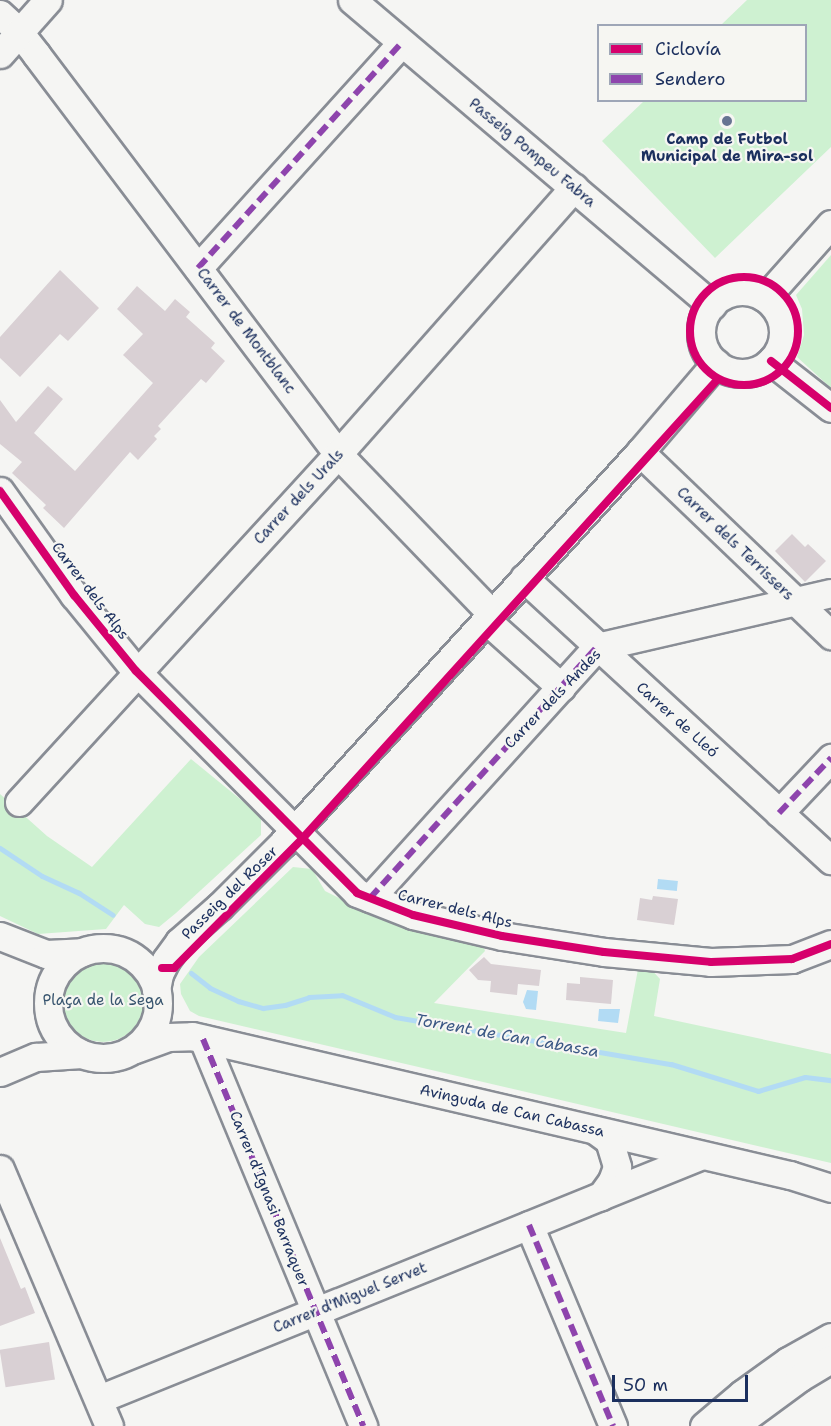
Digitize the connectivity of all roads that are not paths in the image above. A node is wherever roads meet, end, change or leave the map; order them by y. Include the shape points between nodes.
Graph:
1 (48, 0) edge
2 (352, 0) edge
3 (10, 23) edge
4 (401, 43) junction
5 (0, 54) edge
6 (574, 188) junction
7 (831, 224) edge
8 (198, 268) junction
9 (765, 298) junction
10 (711, 305) junction
11 (771, 361) junction
12 (716, 363) junction
13 (831, 408) edge
14 (640, 452) junction
15 (338, 454) junction
16 (0, 491) edge
17 (524, 578) junction
18 (831, 593) edge
19 (794, 601) junction
20 (489, 617) junction
21 (831, 635) edge
22 (597, 647) junction
23 (136, 671) junction
24 (561, 687) junction
25 (831, 758) edge
26 (19, 802) dead end
27 (779, 813) junction
28 (294, 830) junction
29 (831, 860) edge
30 (370, 898) junction
31 (0, 936) edge
32 (179, 942) junction
33 (831, 944) edge
34 (27, 949) junction
35 (87, 951) junction
36 (132, 957) junction
37 (157, 996) junction
38 (50, 1015) junction
39 (197, 1038) junction
40 (135, 1049) junction
41 (82, 1054) junction
42 (36, 1057) junction
43 (0, 1072) edge
44 (595, 1130) junction
45 (702, 1155) junction
46 (0, 1169) edge
47 (831, 1188) edge
48 (601, 1196) junction
49 (529, 1225) junction
50 (315, 1312) junction
51 (831, 1337) edge
52 (831, 1359) edge
53 (99, 1400) junction
54 (110, 1426) edge
55 (363, 1426) edge
56 (613, 1426) edge
57 (704, 1426) edge
58 (734, 1426) edge

1 - 3 street
2 - 4 street, Passeig Pompeu Fabra
3 - 5 street
3 - 8 street, Carrer de Montblanc
4 - 6 street, Passeig Pompeu Fabra
4 - 8 street
6 - 10 street, Passeig Pompeu Fabra
6 - 15 street, Carrer dels Urals
7 - 9 street
8 - 15 street, Carrer de Montblanc
9 - 10 street via 755,293 731,292
9 - 11 street via 774,306 783,328 783,340
10 - 12 street via 701,335 708,355
11 - 12 street via 762,368 738,373
11 - 13 street
12 - 14 street, Passeig del Roser
14 - 17 street, Passeig del Roser
14 - 19 street, Carrer dels Terrissers
15 - 20 street, Carrer de Montblanc
15 - 23 street, Carrer dels Urals
16 - 23 street, Carrer dels Alps via 74,595
17 - 20 street, Passeig del Roser
17 - 22 street, Carrer de Lleó
18 - 19 street, Carrer dels Andes
19 - 21 street, Carrer dels Terrissers
19 - 22 street, Carrer dels Andes
20 - 24 street, Carrer de Montblanc
20 - 28 street, Passeig del Roser
22 - 24 street, Carrer dels Andes
22 - 27 street, Carrer de Lleó
23 - 26 street, Carrer dels Urals
23 - 28 street, Carrer dels Alps
24 - 30 street, Carrer dels Andes
25 - 27 street
27 - 29 street, Carrer de Lleó
28 - 30 street, Carrer dels Alps via 357,893
28 - 32 street, Passeig del Roser
30 - 33 street, Carrer dels Alps via 412,915 502,936 604,952 711,962 792,959
31 - 34 street
32 - 36 street, Passeig del Roser via 152,954
32 - 37 street, Passeig del Roser via 159,974
34 - 35 street via 68,955
34 - 38 street
35 - 36 street via 107,948
35 - 38 street via 76,954 52,980
36 - 37 street via 147,970
37 - 39 street, Avinguda de Can Cabassa via 178,1028
37 - 40 street via 152,1029
38 - 41 street via 60,1038
38 - 42 street via 44,1046
39 - 40 street, Avinguda de Can Cabassa via 168,1037
39 - 44 street, Avinguda de Can Cabassa
39 - 50 street, Carrer d'Ignasi Barraquer
40 - 41 street via 102,1059
41 - 42 street
42 - 43 street
44 - 45 street, Avinguda de Can Cabassa
44 - 48 street via 609,1140 617,1167
45 - 47 street, Avinguda de Can Cabassa
45 - 48 street, Carrer d'Miguel Servet
46 - 53 street
48 - 49 street, Carrer d'Miguel Servet
49 - 50 street, Carrer d'Miguel Servet
49 - 56 street
50 - 53 street, Carrer d'Miguel Servet
50 - 55 street, Carrer d'Ignasi Barraquer
51 - 57 street via 788,1361
52 - 58 street
53 - 54 street

